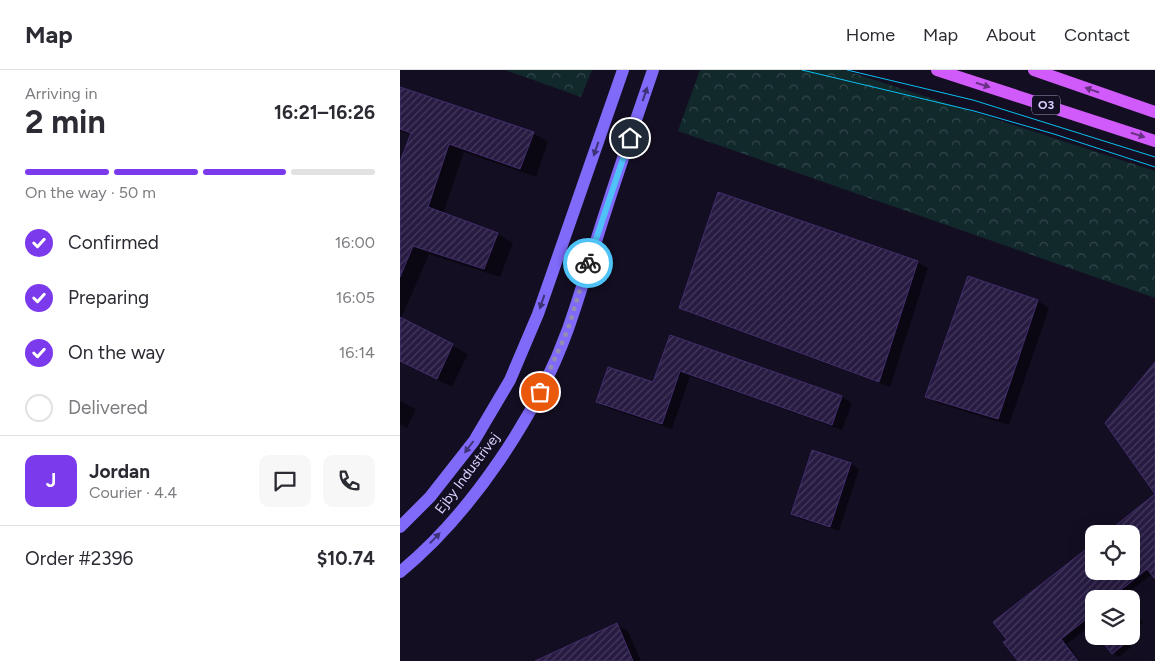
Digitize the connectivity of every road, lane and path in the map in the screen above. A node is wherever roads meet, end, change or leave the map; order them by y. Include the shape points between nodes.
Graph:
1 (623, 70) edge
2 (653, 70) edge
3 (936, 70) edge
4 (1034, 70) edge
5 (1155, 112) edge
6 (1155, 141) edge
7 (400, 527) edge
8 (400, 572) edge

1 -> 7 street, Ejby Industrivej via 538,314 510,380 474,441 430,497
8 -> 2 street, Ejby Industrivej via 456,516 498,462 540,392 568,329
3 -> 6 main road, O3
5 -> 4 main road, O3

